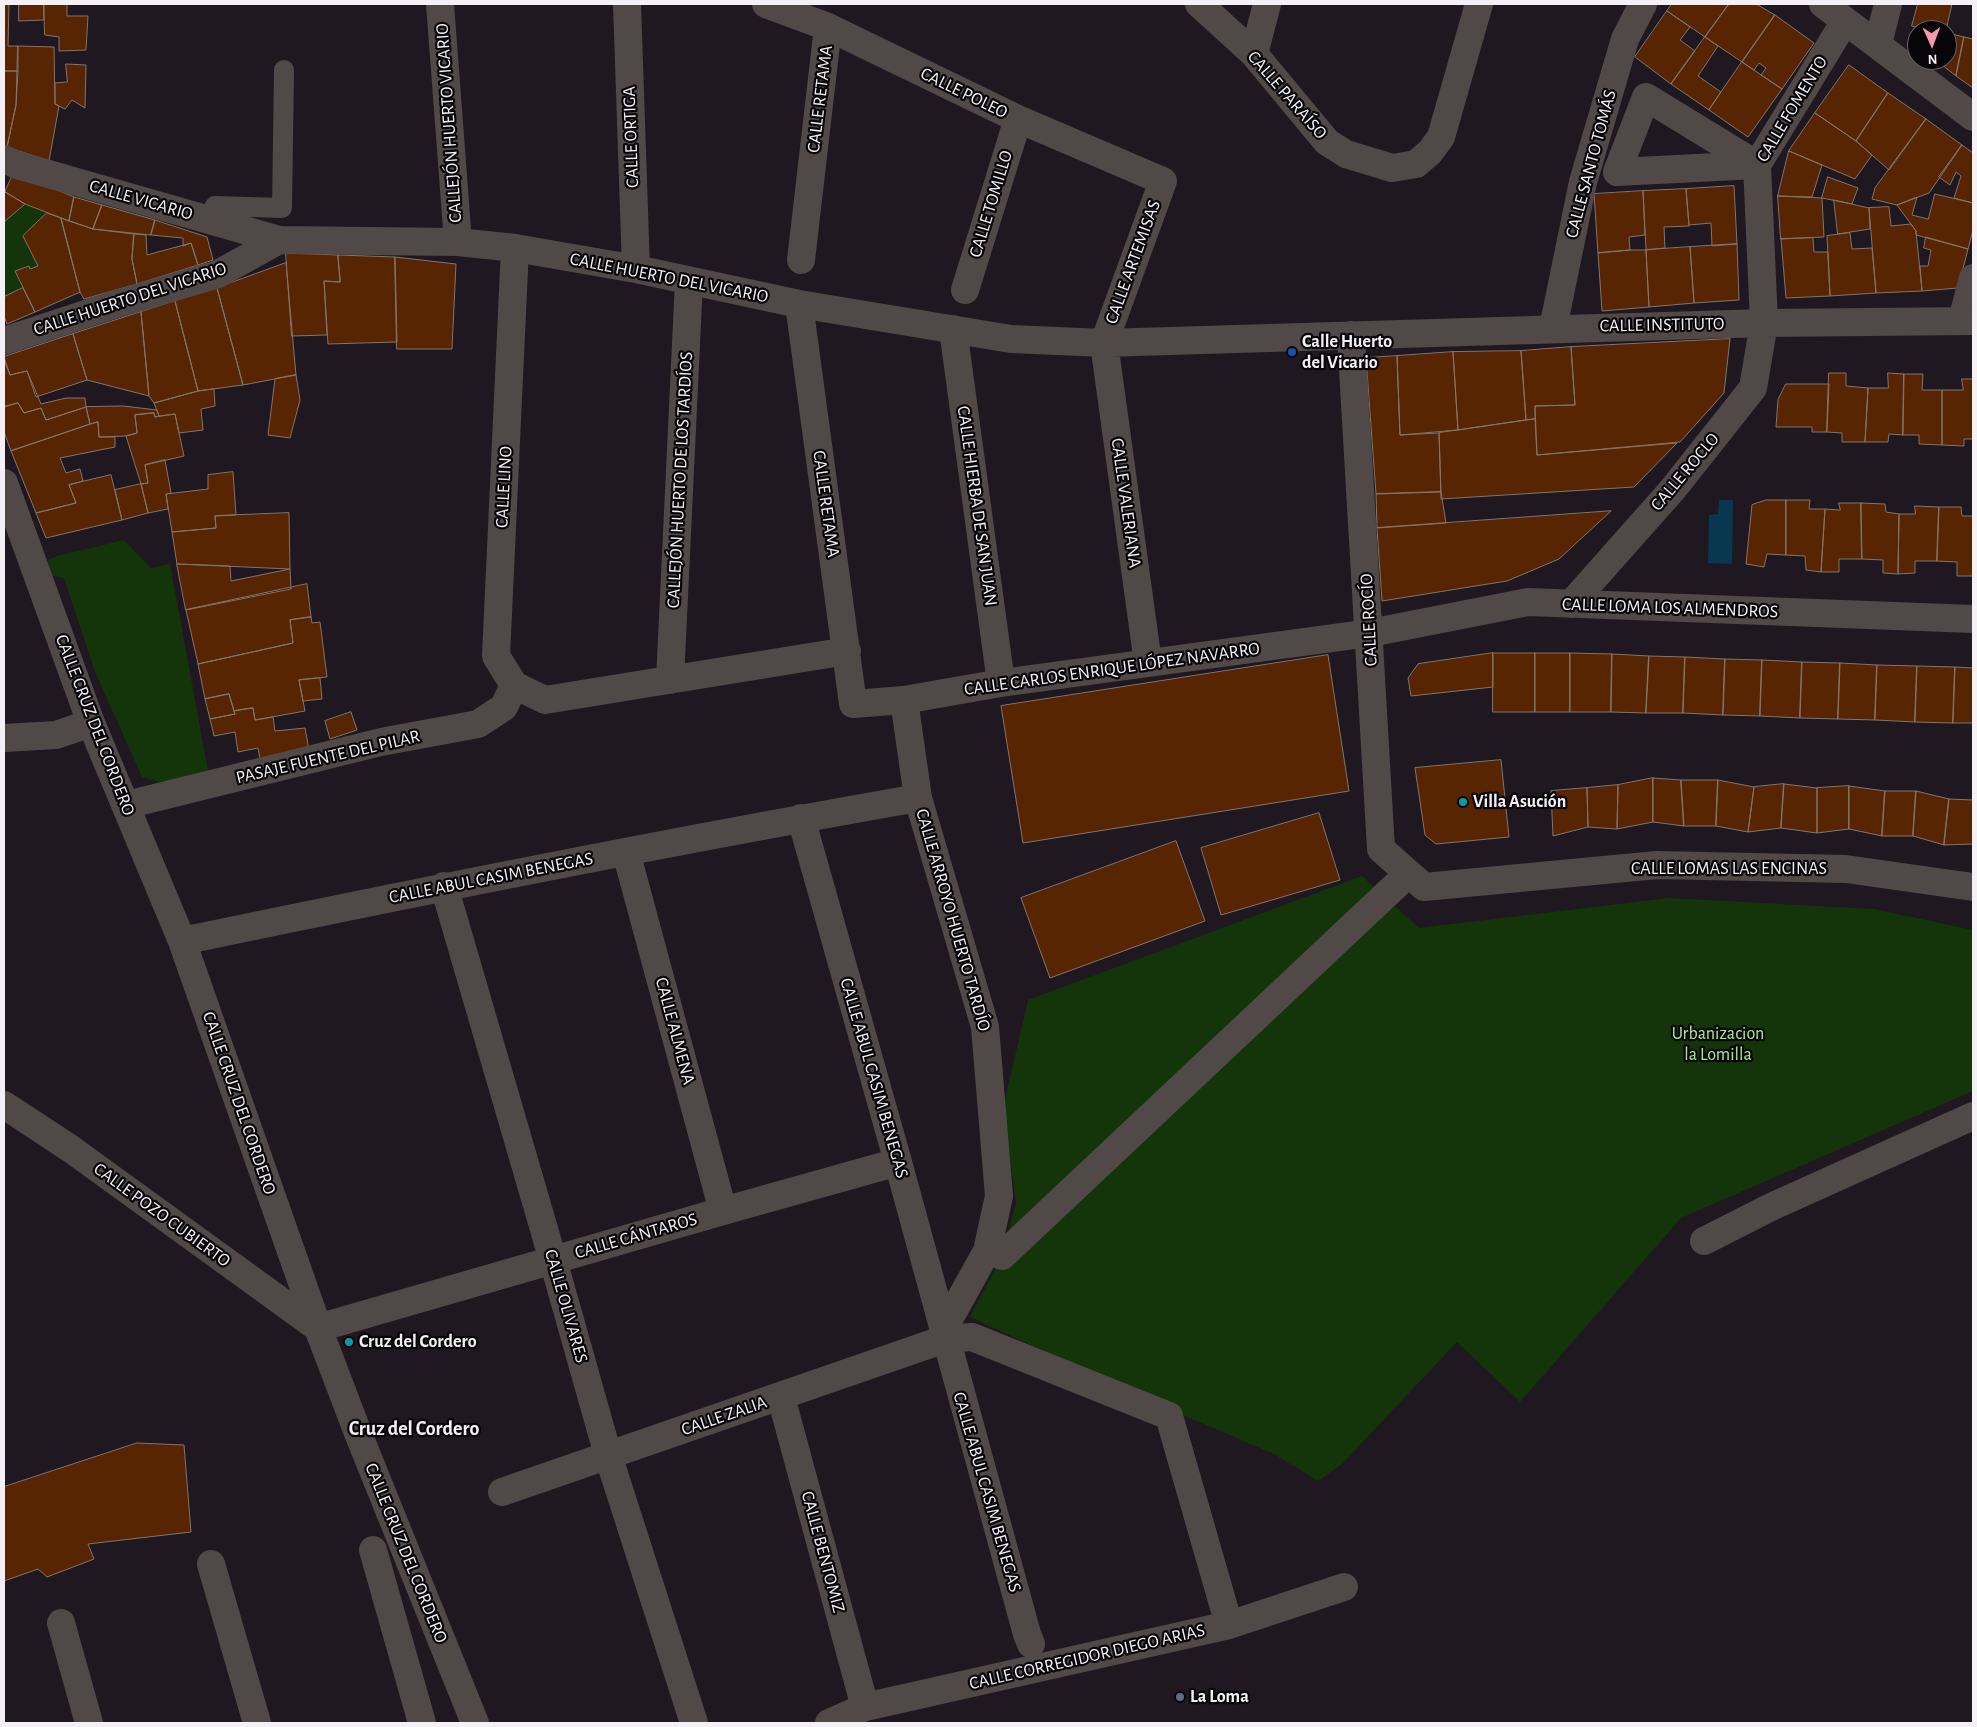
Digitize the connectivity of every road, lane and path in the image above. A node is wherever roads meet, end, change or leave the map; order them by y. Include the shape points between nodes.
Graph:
1 (440, 4) edge
2 (627, 4) edge
3 (771, 4) edge
4 (1199, 4) edge
5 (1267, 4) edge
6 (1479, 4) edge
7 (1643, 4) edge
8 (1823, 4) edge
9 (1888, 4) edge
10 (1845, 21) junction
11 (828, 27) junction
12 (1878, 44) junction
13 (1254, 54) junction
14 (284, 70) dead end
15 (1973, 117) edge
16 (1018, 119) junction
17 (4, 159) edge
18 (1757, 165) junction
19 (1163, 181) joint
20 (207, 219) junction
21 (279, 240) junction
22 (458, 242) junction
23 (514, 248) junction
24 (801, 260) dead end
25 (636, 269) junction
26 (1973, 278) edge
27 (689, 281) junction
28 (965, 290) dead end
29 (798, 304) junction
30 (1968, 320) edge
31 (1764, 323) junction
32 (1553, 328) junction
33 (953, 329) junction
34 (1351, 335) junction
35 (4, 341) edge
36 (1104, 343) junction
37 (4, 483) edge
38 (1571, 604) junction
39 (1973, 619) edge
40 (1370, 633) junction
41 (847, 651) junction
42 (1148, 663) junction
43 (670, 680) junction
44 (1000, 683) junction
45 (514, 685) junction
46 (904, 700) junction
47 (853, 704) joint
48 (91, 722) junction
49 (4, 738) edge
50 (918, 798) junction
51 (126, 805) junction
52 (801, 818) junction
53 (626, 852) junction
54 (1416, 880) junction
55 (444, 886) junction
56 (1973, 888) edge
57 (182, 941) junction
58 (4, 1105) edge
59 (1973, 1116) edge
60 (898, 1162) junction
61 (723, 1210) junction
62 (1704, 1241) dead end
63 (1002, 1256) dead end
64 (553, 1260) junction
65 (318, 1328) junction
66 (944, 1335) junction
67 (781, 1397) junction
68 (608, 1456) junction
69 (502, 1492) dead end
70 (373, 1550) dead end
71 (211, 1564) dead end
72 (1344, 1587) dead end
73 (61, 1623) dead end
74 (1229, 1625) junction
75 (1031, 1644) dead end
76 (865, 1708) junction
77 (89, 1723) edge
78 (257, 1723) edge
79 (422, 1723) edge
80 (475, 1723) edge
81 (694, 1723) edge
82 (830, 1723) edge

1 - 22 street, CALLEJÓN HUERTO VICARIO
2 - 25 street, CALLE ORTIGA
3 - 11 street, CALLE POLEO
4 - 13 street, CALLE PARAÍSO
5 - 13 street
6 - 13 street, CALLE PARAÍSO via 1441,137 1416,164 1392,168 1346,154 1327,142
7 - 32 street, CALLE SANTO TOMÁS via 1626,39 1583,182
8 - 10 street
9 - 12 street
10 - 12 street
10 - 18 street, CALLE FOMENTO
11 - 16 street, CALLE POLEO
11 - 24 street, CALLE RETAMA
12 - 15 street
14 - 20 lane via 282,208 215,206
16 - 19 street, CALLE POLEO
16 - 28 street, CALLE TOMILLO
17 - 20 street, CALLE VICARIO
18 - 18 street via 1645,170 1617,172 1646,97
18 - 31 street, CALLE FOMENTO
19 - 36 street, CALLE ARTEMISAS
20 - 21 street, CALLE VICARIO
21 - 22 street, CALLE HUERTO DEL VICARIO
21 - 35 street, CALLE HUERTO DEL VICARIO via 218,274
22 - 23 street, CALLE HUERTO DEL VICARIO
23 - 25 street, CALLE HUERTO DEL VICARIO
23 - 45 street, CALLE LINO via 496,656
25 - 27 street, CALLE HUERTO DEL VICARIO
26 - 30 street
27 - 29 street, CALLE HUERTO DEL VICARIO
27 - 43 street, CALLEJÓN HUERTO DE LOS TARDÍOS
29 - 33 street, CALLE HUERTO DEL VICARIO
29 - 41 street, CALLE RETAMA
30 - 31 street, CALLE INSTITUTO
31 - 32 street, CALLE INSTITUTO
31 - 38 street, CALLE ROCLO via 1753,388 1673,489
32 - 34 street, CALLE INSTITUTO
33 - 36 street, CALLE HUERTO DEL VICARIO via 1011,339
33 - 44 street, CALLE HIERBA DE SAN JUAN
34 - 36 street, CALLE HUERTO DEL VICARIO
34 - 40 street, CALLE ROCÍO
36 - 42 street, CALLE VALERIANA
37 - 48 street, CALLE CRUZ DEL CORDERO
38 - 39 street, CALLE LOMA LOS ALMENDROS
38 - 40 street, CALLE LOMA LOS ALMENDROS via 1528,602
40 - 42 street, CALLE CARLOS ENRIQUE LÓPEZ NAVARRO
40 - 54 street, CALLE ROCÍO via 1381,849
41 - 43 street
41 - 47 street, CALLE RETAMA
42 - 44 street, CALLE CARLOS ENRIQUE LÓPEZ NAVARRO
43 - 45 street via 545,700
44 - 46 street, CALLE CARLOS ENRIQUE LÓPEZ NAVARRO
45 - 51 street, PASAJE FUENTE DEL PILAR via 504,707 478,724 381,742
46 - 47 street, CALLE CARLOS ENRIQUE LÓPEZ NAVARRO
46 - 50 street, CALLE ARROYO HUERTO TARDÍO
48 - 49 street via 56,735
48 - 51 street, CALLE CRUZ DEL CORDERO
50 - 52 street, CALLE ABUL CASIM BENEGAS
50 - 66 street, CALLE ARROYO HUERTO TARDÍO via 985,1027 999,1196 986,1251
51 - 57 street, CALLE CRUZ DEL CORDERO
52 - 53 street, CALLE ABUL CASIM BENEGAS
52 - 60 street, CALLE ABUL CASIM BENEGAS
53 - 55 street, CALLE ABUL CASIM BENEGAS
53 - 61 street, CALLE ALMENA
54 - 56 street, CALLE LOMAS LAS ENCINAS via 1657,866 1846,869
54 - 63 street
55 - 57 street, CALLE ABUL CASIM BENEGAS
55 - 64 street, CALLE OLIVARES
57 - 65 street, CALLE CRUZ DEL CORDERO
58 - 65 street, CALLE POZO CUBIERTO via 71,1149
59 - 62 street via 1771,1207
60 - 61 street, CALLE CÁNTAROS
60 - 66 street, CALLE ABUL CASIM BENEGAS
61 - 64 street, CALLE CÁNTAROS
64 - 65 street, CALLE CÁNTAROS
64 - 68 street, CALLE OLIVARES
65 - 80 street, CALLE CRUZ DEL CORDERO
66 - 67 street, CALLE ZALIA
66 - 74 street via 972,1337 1170,1416
66 - 75 street, CALLE ABUL CASIM BENEGAS
67 - 68 street, CALLE ZALIA
67 - 76 street, CALLE BENTOMIZ
68 - 69 street, CALLE ZALIA
68 - 81 street, CALLE OLIVARES
70 - 79 street
71 - 78 street
72 - 74 street, CALLE CORREGIDOR DIEGO ARIAS
73 - 77 street
74 - 76 street, CALLE CORREGIDOR DIEGO ARIAS
76 - 82 street, CALLE CORREGIDOR DIEGO ARIAS

